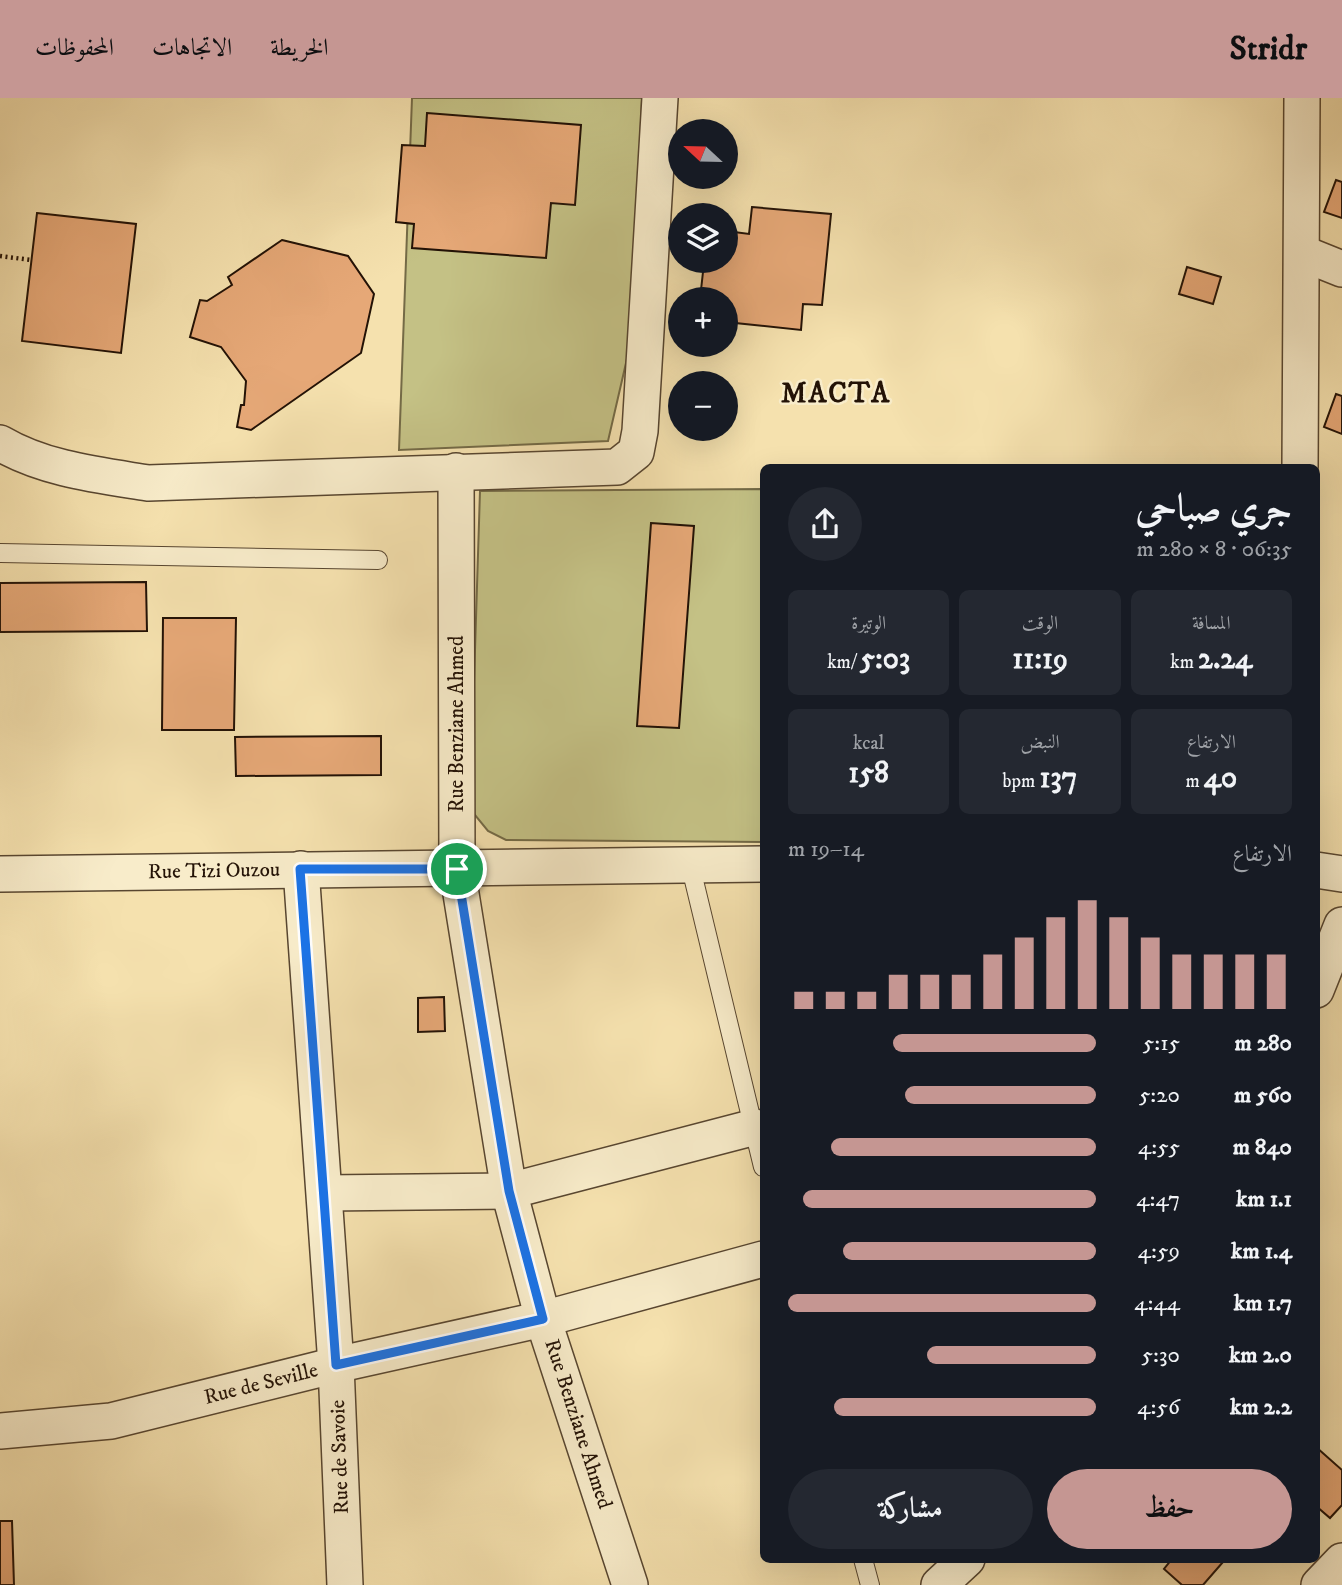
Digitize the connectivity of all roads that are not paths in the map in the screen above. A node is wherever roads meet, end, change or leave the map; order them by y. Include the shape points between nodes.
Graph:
1 (660, 98) edge
2 (1302, 98) edge
3 (1302, 253) junction
4 (1342, 269) edge
5 (0, 443) edge
6 (1300, 464) edge
7 (456, 471) junction
8 (0, 553) edge
9 (378, 560) dead end
10 (690, 864) junction
11 (760, 864) edge
12 (300, 869) junction
13 (457, 869) junction
14 (1320, 871) edge
15 (0, 874) edge
16 (1342, 874) edge
17 (1342, 925) edge
18 (1320, 980) edge
19 (755, 1127) junction
20 (760, 1152) edge
21 (509, 1191) junction
22 (325, 1193) junction
23 (760, 1260) edge
24 (543, 1319) junction
25 (336, 1365) junction
26 (0, 1431) edge
27 (1342, 1561) edge
28 (864, 1563) edge
29 (963, 1563) edge
30 (345, 1585) edge
31 (630, 1585) edge
32 (870, 1585) edge
33 (939, 1585) edge
34 (1319, 1585) edge

1 - 7 street via 636,452 617,467
2 - 3 street
3 - 4 street
3 - 6 street
5 - 7 street via 78,472 148,483
7 - 13 street, Rue Benziane Ahmed
8 - 9 lane
10 - 11 street, Rue Tizi Ouzou
10 - 13 street, Rue Tizi Ouzou
10 - 19 lane
12 - 13 street, Rue Tizi Ouzou
12 - 15 street, Rue Tizi Ouzou
12 - 22 street, Rue de Savoie
13 - 21 street, Rue Benziane Ahmed
14 - 16 street
17 - 18 street
19 - 20 lane
19 - 21 street
21 - 22 street
21 - 24 street, Rue Benziane Ahmed
22 - 25 street, Rue de Savoie
23 - 24 street, Rue de Seville
24 - 25 street, Rue de Seville
24 - 31 street, Rue Benziane Ahmed
25 - 26 street, Rue de Seville via 111,1421
25 - 30 street, Rue de Savoie
27 - 34 street
28 - 32 lane
29 - 33 street

